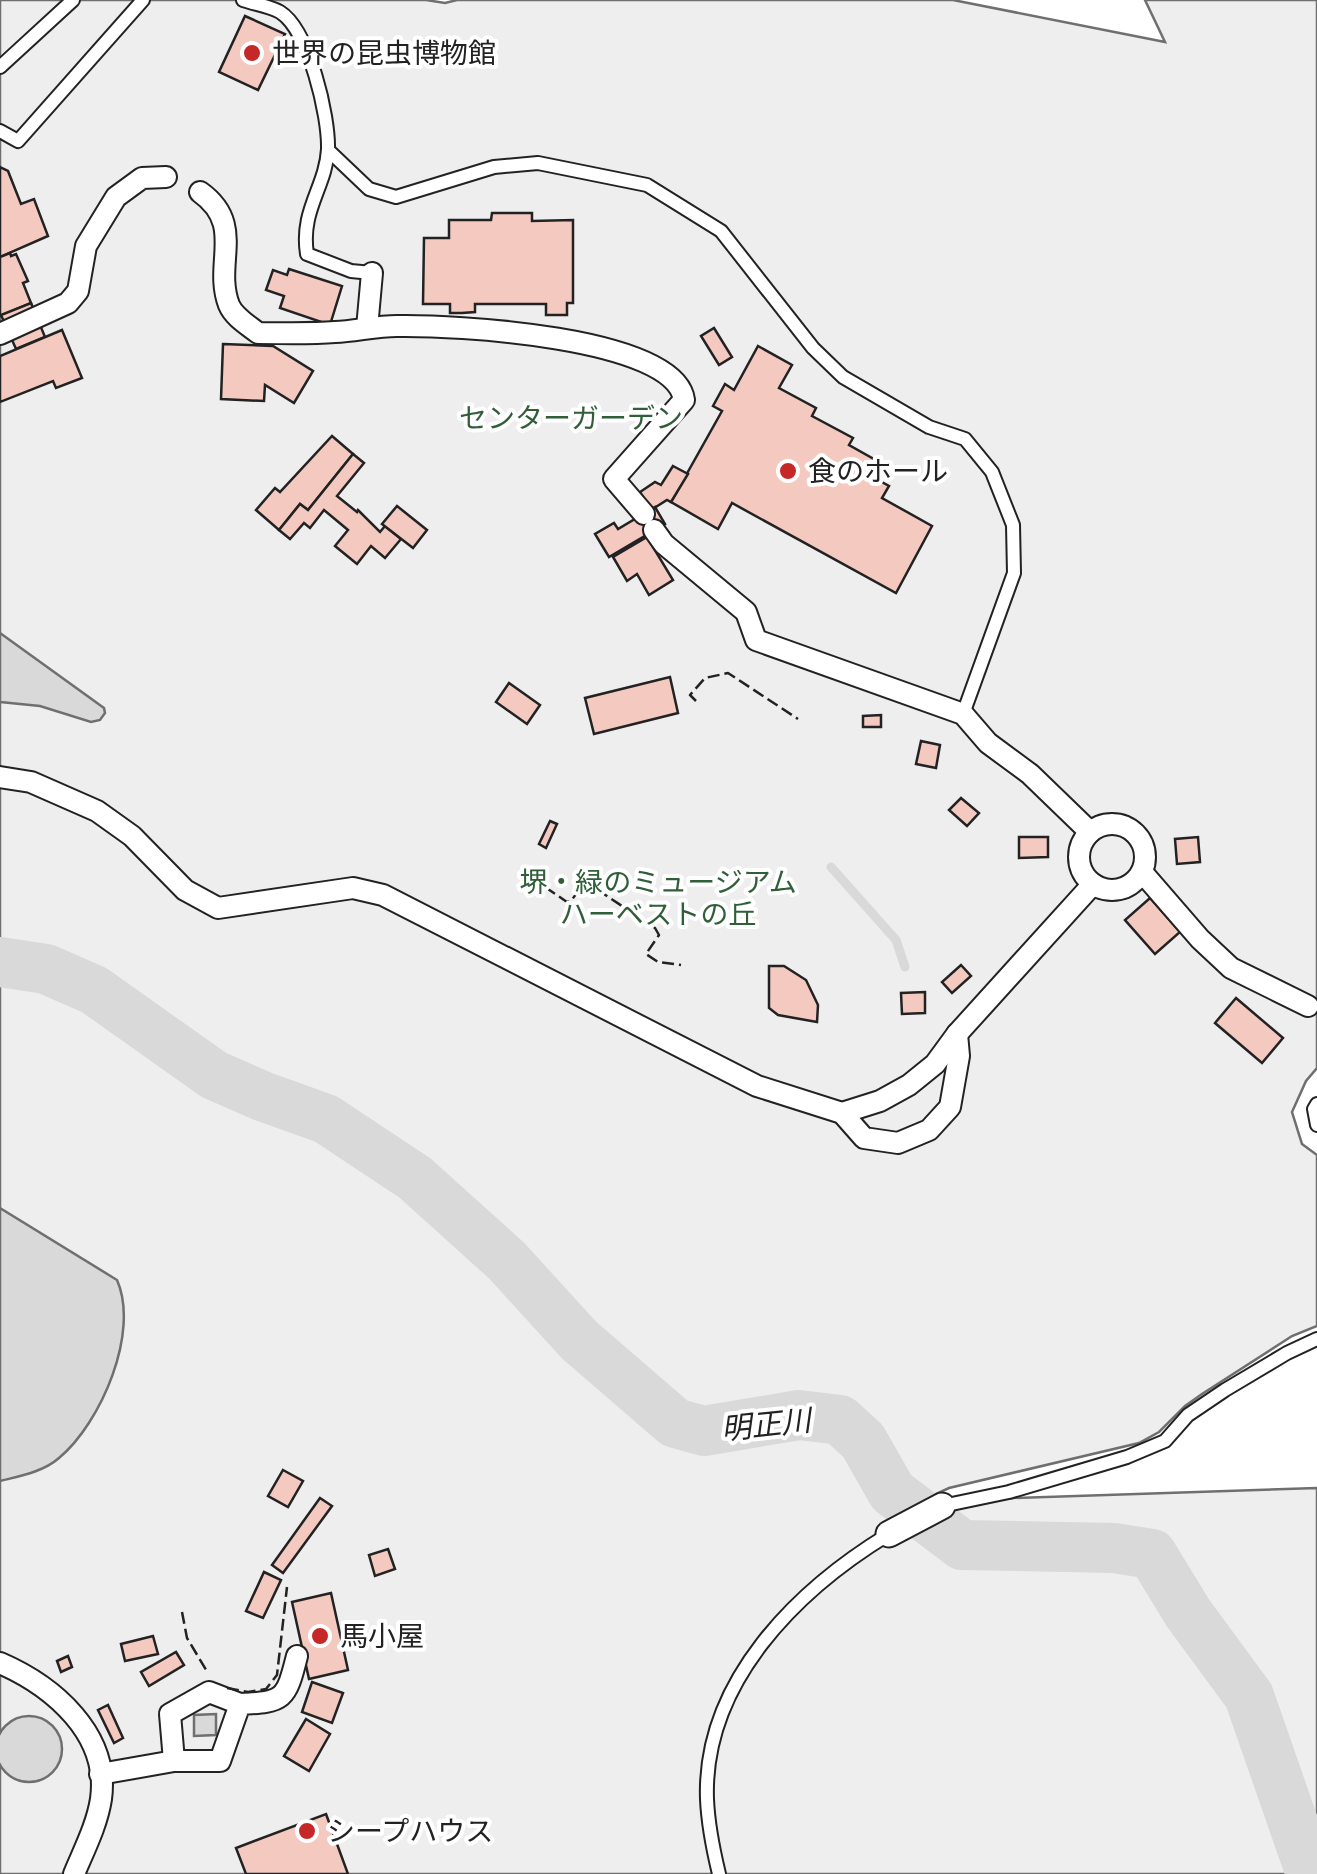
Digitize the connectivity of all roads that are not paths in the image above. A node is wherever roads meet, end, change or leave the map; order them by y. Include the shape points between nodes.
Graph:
1 (72, 0) edge
2 (144, 0) edge
3 (243, 0) edge
4 (0, 67) edge
5 (0, 131) edge
6 (328, 150) junction
7 (166, 177) dead end
8 (200, 192) dead end
9 (372, 273) joint
10 (367, 328) junction
11 (0, 334) edge
12 (964, 714) junction
13 (0, 778) edge
14 (1090, 832) junction
15 (1142, 872) junction
16 (1093, 884) junction
17 (1308, 1006) dead end
18 (957, 1034) junction
19 (1317, 1104) edge
20 (842, 1113) junction
21 (1317, 1126) edge
22 (1317, 1339) edge
23 (942, 1506) joint
24 (888, 1534) joint
25 (298, 1656) dead end
26 (0, 1663) edge
27 (240, 1704) junction
28 (174, 1761) junction
29 (100, 1774) junction
30 (74, 1874) edge
31 (719, 1874) edge

1 - 4 lane
2 - 5 lane via 18,142
3 - 6 lane via 280,12 301,34
6 - 9 lane via 304,232 307,254
6 - 12 lane via 369,189 396,196 494,167 538,162 647,185 720,231 843,378 965,440 992,472 1014,525 1014,573
7 - 11 street via 142,178 116,197 86,246 78,291 68,303
8 - 10 street via 224,221 225,286 241,321 258,333
9 - 10 street
10 - 12 street via 570,340 659,366 684,400 614,479 664,544 746,612 756,640
12 - 14 street
13 - 20 street via 30,782 97,811 185,890 218,908 353,888 383,896 757,1086
14 - 15 street via 1111,824 1132,831 1144,850
14 - 16 street via 1079,859
15 - 16 street via 1114,890
15 - 17 street via 1231,968
16 - 18 street
18 - 20 street via 909,1085
18 - 20 street via 960,1056 950,1107 929,1130 898,1144 864,1138
19 - 21 lane
22 - 23 lane via 1225,1390 1165,1441 1126,1458
23 - 24 street
24 - 31 lane via 826,1575 790,1610 735,1686 714,1742 706,1794
25 - 27 street via 287,1690 274,1702
26 - 29 street via 69,1706
27 - 28 street via 220,1760
27 - 28 street via 209,1692 170,1714
28 - 29 street
29 - 30 street via 93,1829

